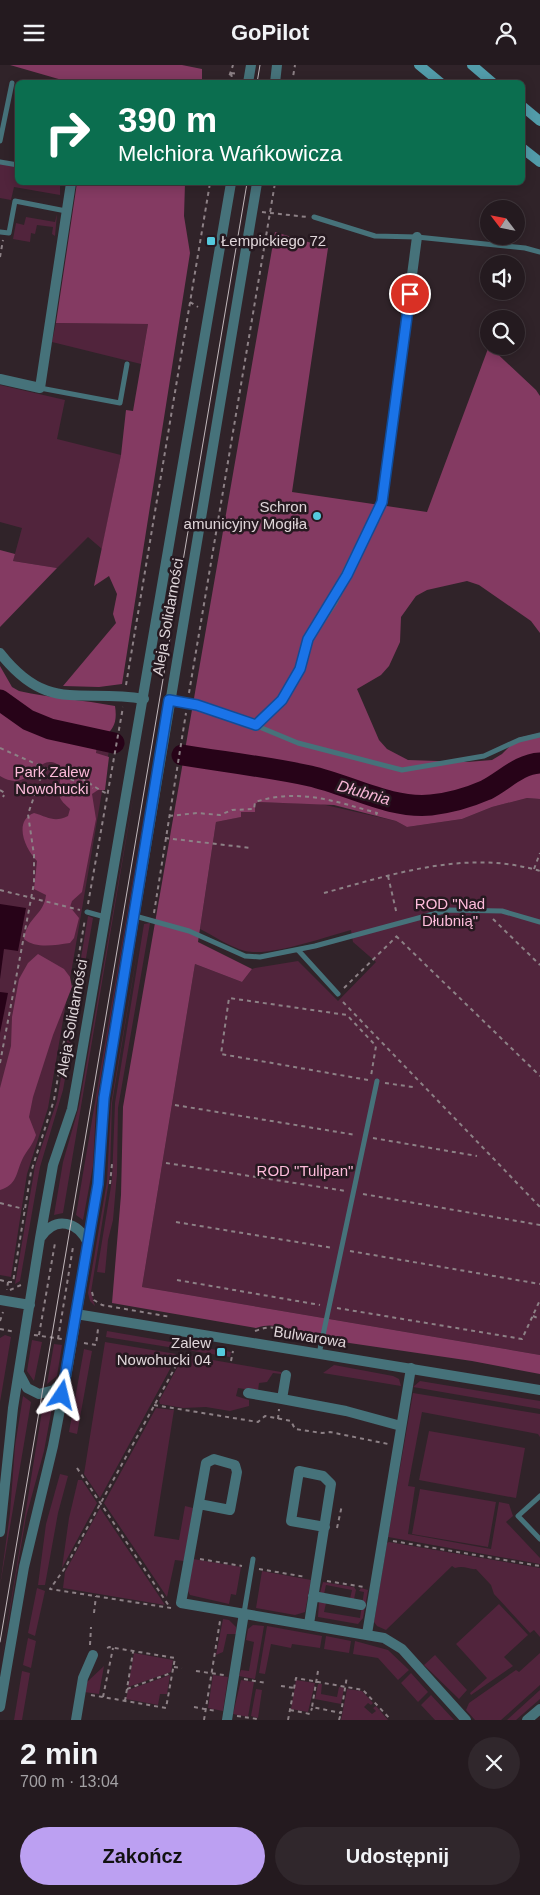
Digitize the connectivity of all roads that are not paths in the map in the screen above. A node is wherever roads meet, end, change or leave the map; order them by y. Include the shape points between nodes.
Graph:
1 (251, 65) edge
2 (277, 65) edge
3 (419, 65) edge
4 (472, 65) edge
5 (248, 80) edge
6 (275, 80) edge
7 (437, 80) edge
8 (490, 80) edge
9 (12, 83) dead end
10 (525, 109) edge
11 (540, 121) edge
12 (0, 141) edge
13 (525, 150) edge
14 (0, 162) edge
15 (540, 162) edge
16 (15, 164) edge
17 (71, 185) edge
18 (231, 185) edge
19 (257, 185) edge
20 (66, 211) junction
21 (314, 217) road end
22 (0, 232) edge
23 (417, 237) junction
24 (540, 252) edge
25 (127, 364) dead end
26 (0, 379) edge
27 (40, 388) junction
28 (0, 653) edge
29 (144, 699) junction
30 (169, 700) junction
31 (256, 725) junction
32 (540, 735) edge
33 (87, 912) road end
34 (135, 916) junction
35 (104, 917) junction
36 (540, 922) edge
37 (298, 950) junction
38 (339, 997) road end
39 (377, 1081) road end
40 (40, 1238) junction
41 (88, 1243) junction
42 (2, 1305) edge
43 (30, 1305) junction
44 (76, 1314) junction
45 (319, 1354) junction
46 (411, 1368) junction
47 (19, 1372) junction
48 (286, 1375) dead end
49 (66, 1378) junction
50 (540, 1390) edge
51 (248, 1393) dead end
52 (281, 1403) junction
53 (401, 1426) junction
54 (540, 1496) edge
55 (199, 1504) junction
56 (325, 1527) junction
57 (0, 1532) edge
58 (540, 1539) edge
59 (253, 1559) dead end
60 (314, 1596) junction
61 (361, 1605) dead end
62 (244, 1613) junction
63 (309, 1624) junction
64 (367, 1634) junction
65 (93, 1655) road end
66 (0, 1707) edge
67 (227, 1716) edge
68 (76, 1720) edge
69 (466, 1720) edge

1 - 5 street
2 - 6 street
3 - 7 main road
4 - 8 main road
9 - 12 lane
10 - 11 main road
13 - 15 main road
14 - 16 lane
17 - 20 street
18 - 29 street, Aleja Solidarności
19 - 30 street, Aleja Solidarności
20 - 22 lane via 15,201 9,233
20 - 27 street
21 - 23 lane via 375,236
23 - 24 lane
23 - 31 street via 382,502 346,578 308,639 300,669 282,700
25 - 27 lane via 120,403
26 - 27 street
28 - 29 street via 20,676 45,691 66,696
29 - 35 street, Aleja Solidarności
30 - 31 street via 197,705
30 - 34 street, Aleja Solidarności
31 - 32 lane via 298,743 402,770 484,756 519,740
33 - 35 lane
34 - 37 lane via 189,931 245,956 260,957
34 - 41 street, Aleja Solidarności via 104,1098 98,1184
35 - 40 street, Aleja Solidarności via 72,1109 53,1165
36 - 37 lane via 502,911 448,910
37 - 38 lane
39 - 45 lane
40 - 41 street via 51,1226 64,1223 80,1229
40 - 43 street, Aleja Solidarności
41 - 44 street, Aleja Solidarności
42 - 43 street
43 - 47 street, Aleja Solidarności
44 - 45 street, Bulwarowa
44 - 49 street, Aleja Solidarności
45 - 46 street, Bulwarowa
46 - 50 street, Bulwarowa
46 - 53 street
47 - 49 street via 27,1388 39,1394 54,1390
47 - 57 street, Aleja Solidarności
48 - 52 street
49 - 66 street, Aleja Solidarności via 25,1559
51 - 52 street
52 - 53 street via 346,1411
53 - 64 street
54 - 58 lane via 518,1515
55 - 55 street via 230,1510 237,1473 235,1465 214,1459 206,1462
55 - 62 street via 181,1603
56 - 56 street via 330,1482 320,1475 299,1471 291,1521
56 - 60 street
59 - 62 lane
60 - 61 street
60 - 63 street
62 - 63 street
62 - 67 street
63 - 64 street
64 - 69 street via 384,1638 402,1649
65 - 68 street via 82,1679

